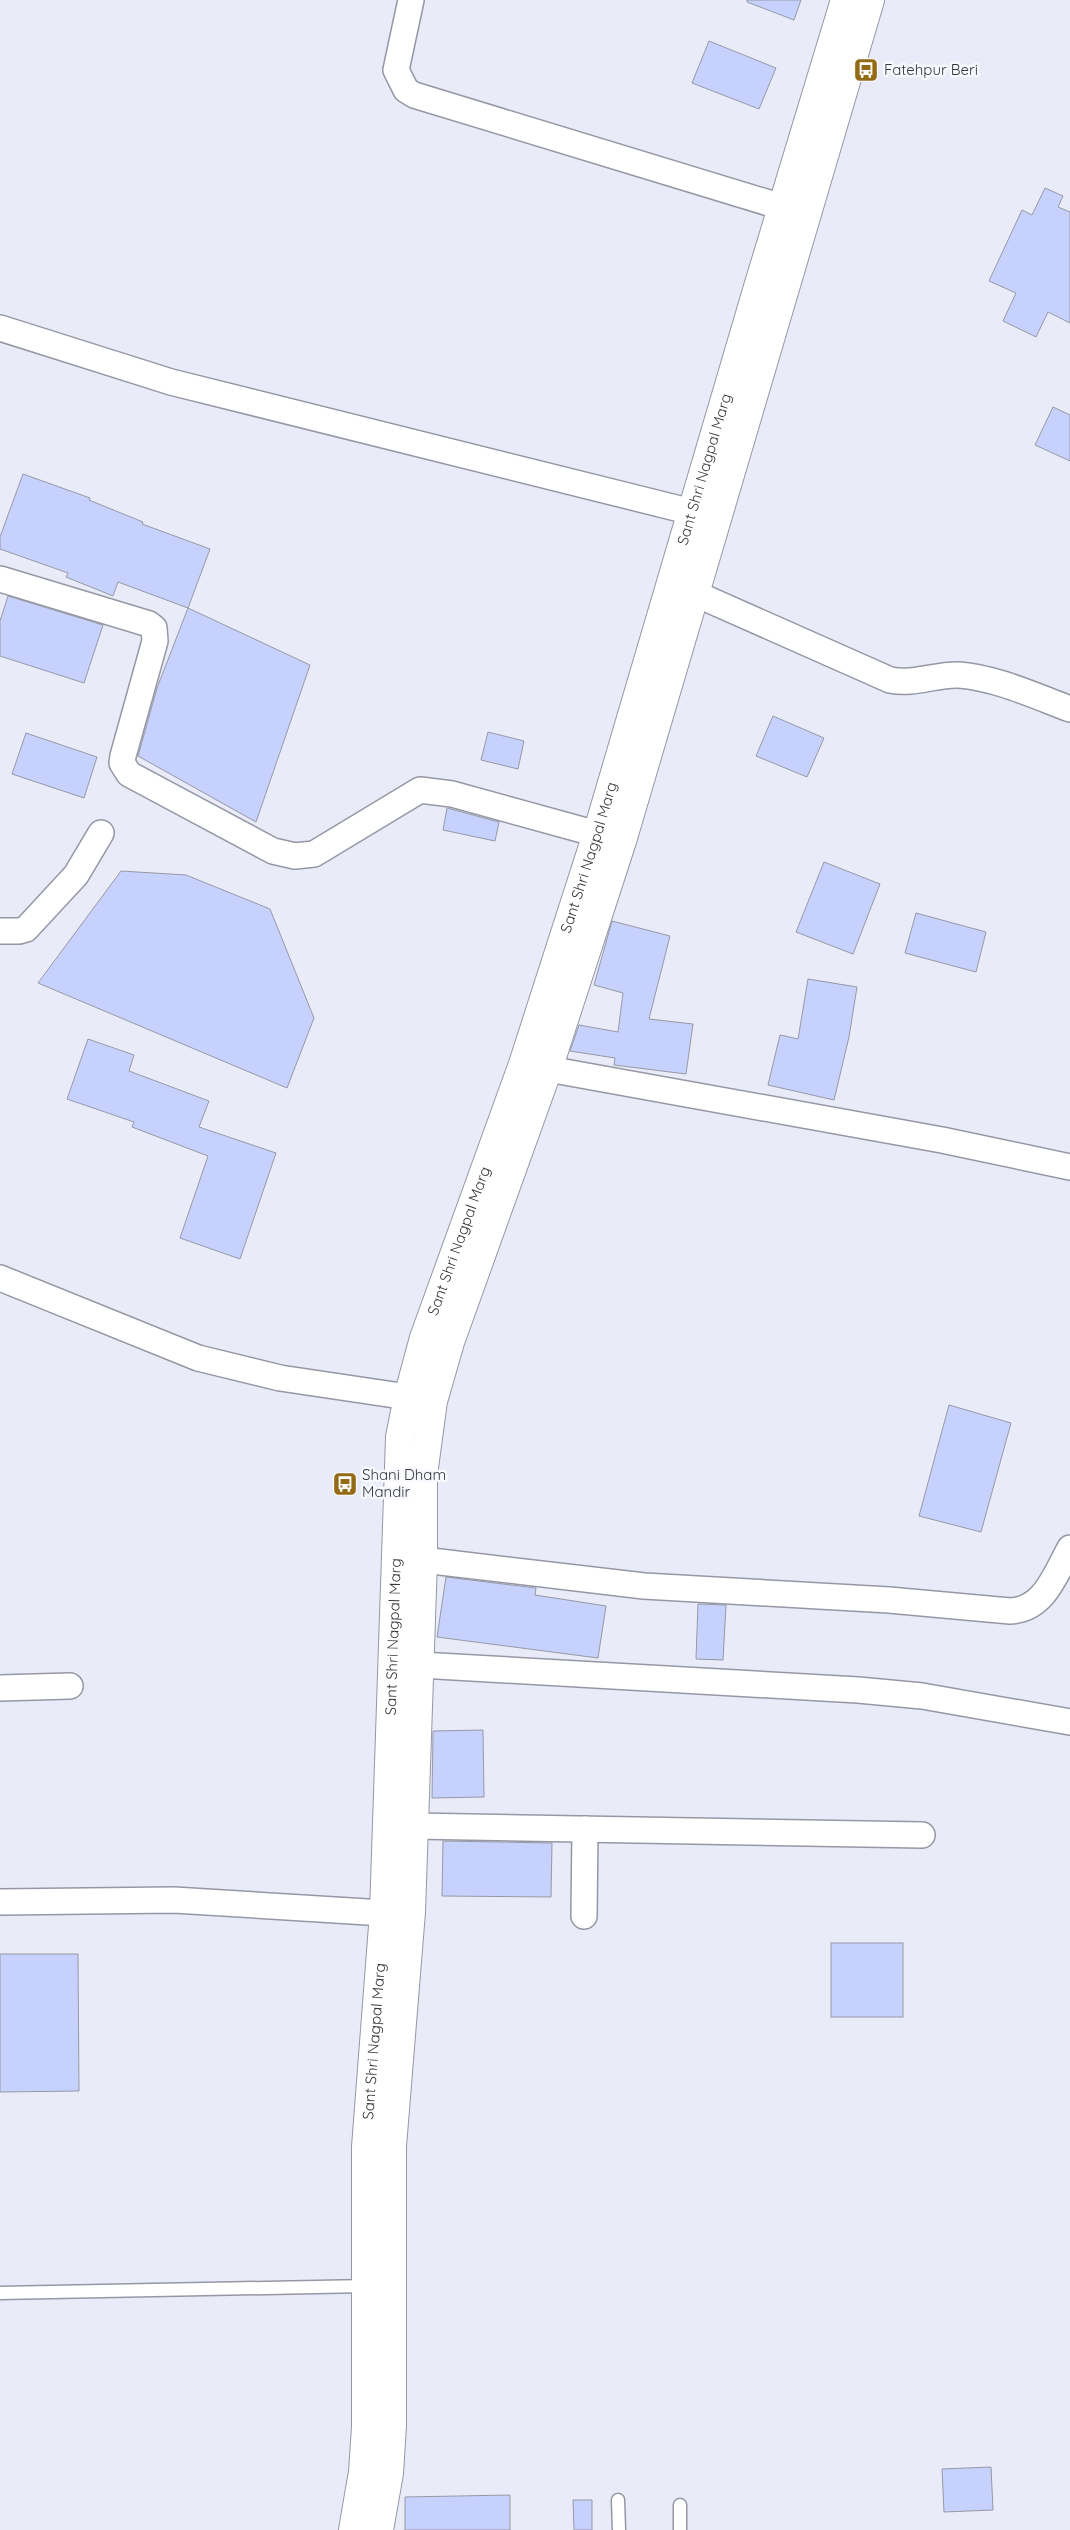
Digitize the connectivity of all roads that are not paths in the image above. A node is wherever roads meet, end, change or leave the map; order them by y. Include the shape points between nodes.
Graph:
1 (411, 0) edge
2 (845, 0) edge
3 (870, 0) edge
4 (782, 207) junction
5 (0, 328) edge
6 (692, 512) junction
7 (0, 579) edge
8 (696, 594) junction
9 (1070, 709) edge
10 (101, 833) dead end
11 (597, 834) junction
12 (0, 931) edge
13 (548, 1069) junction
14 (1070, 1167) edge
15 (0, 1278) edge
16 (420, 1399) junction
17 (1070, 1548) edge
18 (423, 1560) junction
19 (420, 1665) junction
20 (70, 1686) dead end
21 (0, 1688) edge
22 (1070, 1722) edge
23 (414, 1826) junction
24 (585, 1830) junction
25 (922, 1835) dead end
26 (0, 1902) edge
27 (384, 1913) junction
28 (584, 1916) dead end
29 (367, 2286) junction
30 (0, 2293) edge
31 (618, 2500) dead end
32 (680, 2505) dead end
33 (353, 2530) edge
34 (379, 2530) edge
35 (619, 2530) edge
36 (680, 2530) edge

1 - 4 street via 396,70 406,90 414,95
2 - 4 main road, Sant Shri Nagpal Marg
3 - 8 main road, Sant Shri Nagpal Marg
4 - 6 main road, Sant Shri Nagpal Marg
5 - 6 street via 171,382
6 - 11 main road, Sant Shri Nagpal Marg
7 - 11 street via 154,628 155,641 123,756 124,769 273,851 295,856 314,854 420,790 452,794
8 - 9 street via 890,680 908,682 969,676
8 - 13 main road, Sant Shri Nagpal Marg via 622,841
10 - 12 street via 76,875 26,929
11 - 16 main road, Sant Shri Nagpal Marg via 523,1064 424,1338
13 - 14 street via 942,1140
13 - 16 main road, Sant Shri Nagpal Marg via 450,1342
15 - 16 street via 198,1358 280,1378
16 - 18 main road, Sant Shri Nagpal Marg via 424,1475
16 - 27 main road, Sant Shri Nagpal Marg via 400,1437 397,1476 397,1561
17 - 18 street via 1043,1597 1028,1609 1010,1612 889,1600 644,1586
18 - 19 main road, Sant Shri Nagpal Marg
19 - 22 street via 858,1690 922,1696
19 - 23 main road, Sant Shri Nagpal Marg
20 - 21 street
23 - 24 street
23 - 34 main road, Sant Shri Nagpal Marg via 411,1912 392,2146 392,2426 389,2473
24 - 25 street
24 - 28 street
26 - 27 street via 174,1900
27 - 29 main road, Sant Shri Nagpal Marg via 366,2147
29 - 30 lane
29 - 33 main road, Sant Shri Nagpal Marg via 364,2454
31 - 35 lane
32 - 36 lane

